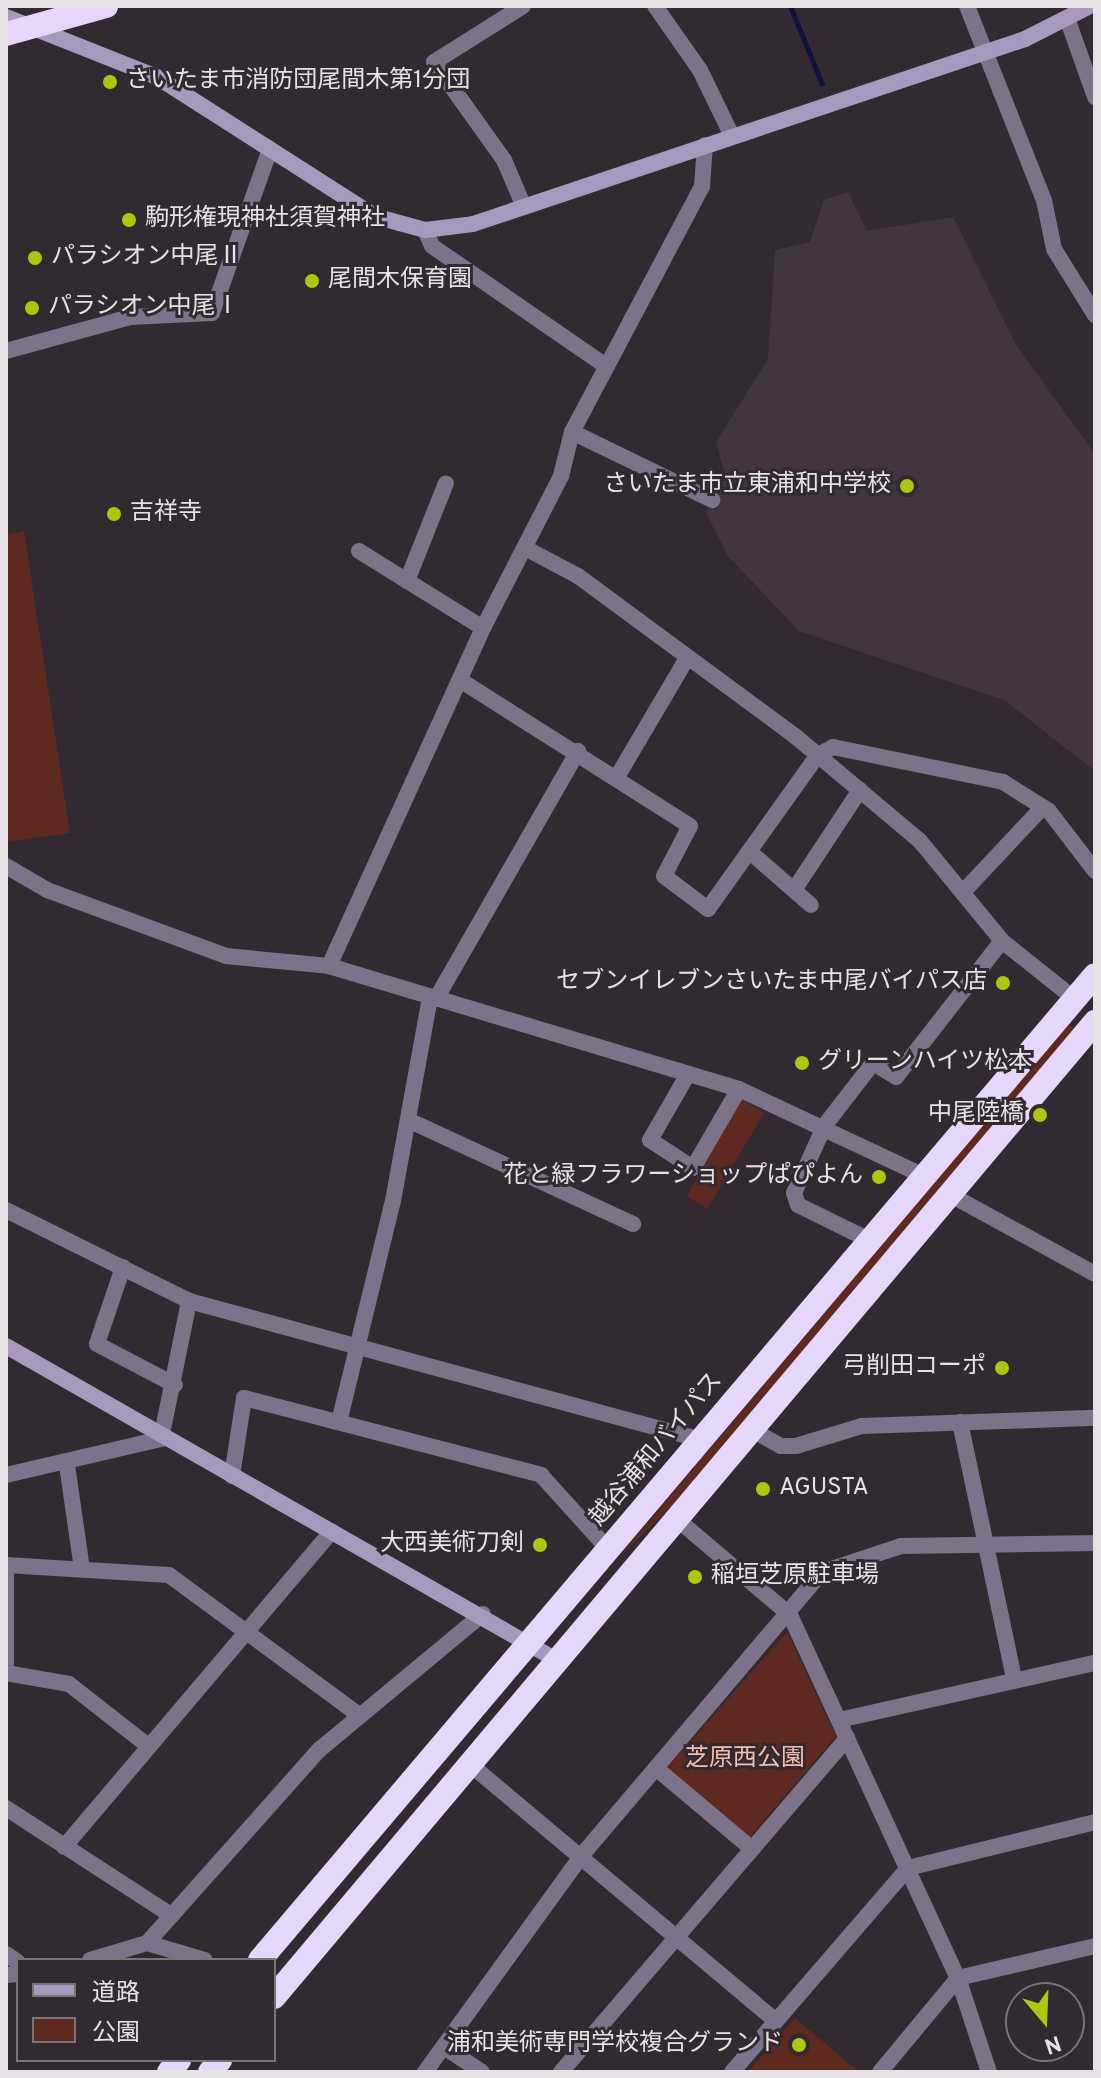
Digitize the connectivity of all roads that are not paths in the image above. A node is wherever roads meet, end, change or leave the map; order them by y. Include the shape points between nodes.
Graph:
1 (106, 6) edge
2 (523, 6) edge
3 (655, 6) edge
4 (967, 6) edge
5 (1090, 6) edge
6 (6, 17) edge
7 (47, 17) edge
8 (1068, 21) junction
9 (6, 34) edge
10 (987, 50) junction
11 (1095, 97) edge
12 (732, 136) junction
13 (705, 145) junction
14 (270, 149) junction
15 (524, 207) junction
16 (425, 230) junction
17 (1095, 315) edge
18 (6, 351) edge
19 (606, 366) junction
20 (572, 432) junction
21 (446, 483) dead end
22 (712, 500) dead end
23 (527, 549) junction
24 (359, 551) dead end
25 (407, 581) junction
26 (483, 628) junction
27 (687, 658) junction
28 (460, 680) junction
29 (578, 751) junction
30 (818, 755) junction
31 (617, 777) junction
32 (860, 790) junction
33 (1043, 807) junction
34 (749, 851) junction
35 (6, 866) edge
36 (1095, 871) edge
37 (794, 890) junction
38 (964, 891) junction
39 (811, 905) dead end
40 (1002, 941) junction
41 (329, 966) junction
42 (1095, 975) edge
43 (433, 998) junction
44 (1075, 999) junction
45 (1095, 1022) edge
46 (688, 1074) junction
47 (739, 1089) junction
48 (408, 1120) junction
49 (825, 1125) junction
50 (924, 1176) junction
51 (949, 1194) junction
52 (6, 1210) edge
53 (633, 1224) dead end
54 (871, 1241) junction
55 (123, 1267) junction
56 (1095, 1274) edge
57 (189, 1301) junction
58 (6, 1346) edge
59 (358, 1349) junction
60 (175, 1385) junction
61 (1095, 1418) edge
62 (339, 1422) junction
63 (960, 1422) junction
64 (752, 1430) junction
65 (161, 1439) junction
66 (702, 1440) junction
67 (67, 1465) junction
68 (6, 1475) edge
69 (232, 1476) junction
70 (678, 1520) junction
71 (332, 1531) junction
72 (1095, 1543) edge
73 (985, 1545) junction
74 (609, 1550) junction
75 (6, 1565) edge
76 (82, 1569) junction
77 (483, 1614) junction
78 (790, 1615) junction
79 (242, 1629) junction
80 (534, 1640) junction
81 (560, 1662) junction
82 (6, 1663) edge
83 (1095, 1663) edge
84 (6, 1673) edge
85 (1014, 1679) junction
86 (359, 1715) junction
87 (839, 1720) junction
88 (847, 1738) junction
89 (147, 1745) junction
90 (472, 1766) junction
91 (657, 1769) junction
92 (6, 1808) edge
93 (1095, 1822) edge
94 (64, 1847) junction
95 (752, 1849) junction
96 (582, 1855) junction
97 (908, 1868) junction
98 (171, 1915) junction
99 (677, 1937) junction
100 (147, 1943) junction
101 (1095, 1946) edge
102 (97, 1958) edge
103 (198, 1958) edge
104 (262, 1958) edge
105 (958, 1978) junction
106 (276, 1995) edge
107 (776, 2021) junction
108 (444, 2047) junction
109 (425, 2072) edge
110 (482, 2072) edge
111 (561, 2072) edge
112 (732, 2072) edge
113 (880, 2072) edge
114 (989, 2072) edge

1 - 7 highway
2 - 15 street via 434,62 504,160
3 - 12 street via 700,70
4 - 10 street
5 - 8 street
6 - 7 street
7 - 9 highway
7 - 14 street via 157,77
8 - 10 street
8 - 11 street
10 - 12 street
10 - 17 street via 1044,200 1054,249
12 - 13 street
13 - 15 street
13 - 19 street via 702,186
14 - 16 street via 374,216
14 - 18 street via 212,313 130,317
15 - 16 street
16 - 19 street via 432,246
19 - 20 street
20 - 22 street
20 - 23 street
21 - 25 street
23 - 26 street
23 - 27 street via 578,576
24 - 25 street
25 - 26 street
26 - 28 street
27 - 30 street
27 - 31 street
28 - 29 street
28 - 41 street
29 - 31 street
29 - 43 street
30 - 32 street
30 - 33 street via 833,747 1003,782
30 - 34 street
31 - 34 street via 690,826 664,876 708,909
32 - 37 street
32 - 38 street via 920,841
33 - 36 street
33 - 38 street
34 - 37 street
35 - 41 street via 47,890 226,956
37 - 39 street
38 - 40 street
40 - 44 street
40 - 49 street via 896,1077 873,1063
41 - 43 street
42 - 44 highway, 越谷浦和バイパス
43 - 46 street
43 - 48 street
44 - 50 highway, 越谷浦和バイパス
45 - 51 highway
46 - 47 street
46 - 47 street via 650,1140 693,1168
47 - 49 street
48 - 53 street
48 - 59 street
49 - 50 street
49 - 54 street via 794,1193 798,1205
50 - 54 highway, 越谷浦和バイパス
51 - 56 street
51 - 64 highway
52 - 55 street
54 - 66 highway, 越谷浦和バイパス
55 - 57 street
55 - 60 street via 97,1344
57 - 59 street
57 - 60 street
58 - 65 street
59 - 62 street
59 - 66 street
60 - 65 street
61 - 63 street
62 - 69 street via 244,1398
62 - 74 street via 541,1475
63 - 64 street via 862,1426 796,1446
63 - 73 street
64 - 70 highway
65 - 67 street
65 - 69 street
66 - 74 highway, 越谷浦和バイパス
67 - 68 street
67 - 76 street
69 - 71 street
70 - 78 street
70 - 81 highway
71 - 77 street
71 - 79 street
72 - 73 street
73 - 78 street via 901,1546 822,1572
73 - 85 street
74 - 80 highway, 越谷浦和バイパス
75 - 76 street
75 - 82 street
76 - 79 street via 169,1575
77 - 80 street
77 - 86 street
78 - 87 street
78 - 91 street
79 - 86 street
79 - 89 street
80 - 81 street
80 - 104 highway, 越谷浦和バイパス
81 - 90 highway
83 - 85 street
84 - 89 street via 69,1684
85 - 87 street
86 - 98 street
87 - 88 street
88 - 95 street
88 - 97 street
89 - 94 street
90 - 96 street
90 - 106 highway
91 - 95 street
91 - 96 street
92 - 94 street
93 - 97 street
94 - 98 street
95 - 99 street
96 - 99 street
96 - 108 street
97 - 105 street
97 - 107 street
98 - 100 street
99 - 107 street
99 - 111 street
100 - 102 street
100 - 103 street
101 - 105 street
105 - 113 street
105 - 114 street
107 - 112 street
108 - 109 street
108 - 110 street

